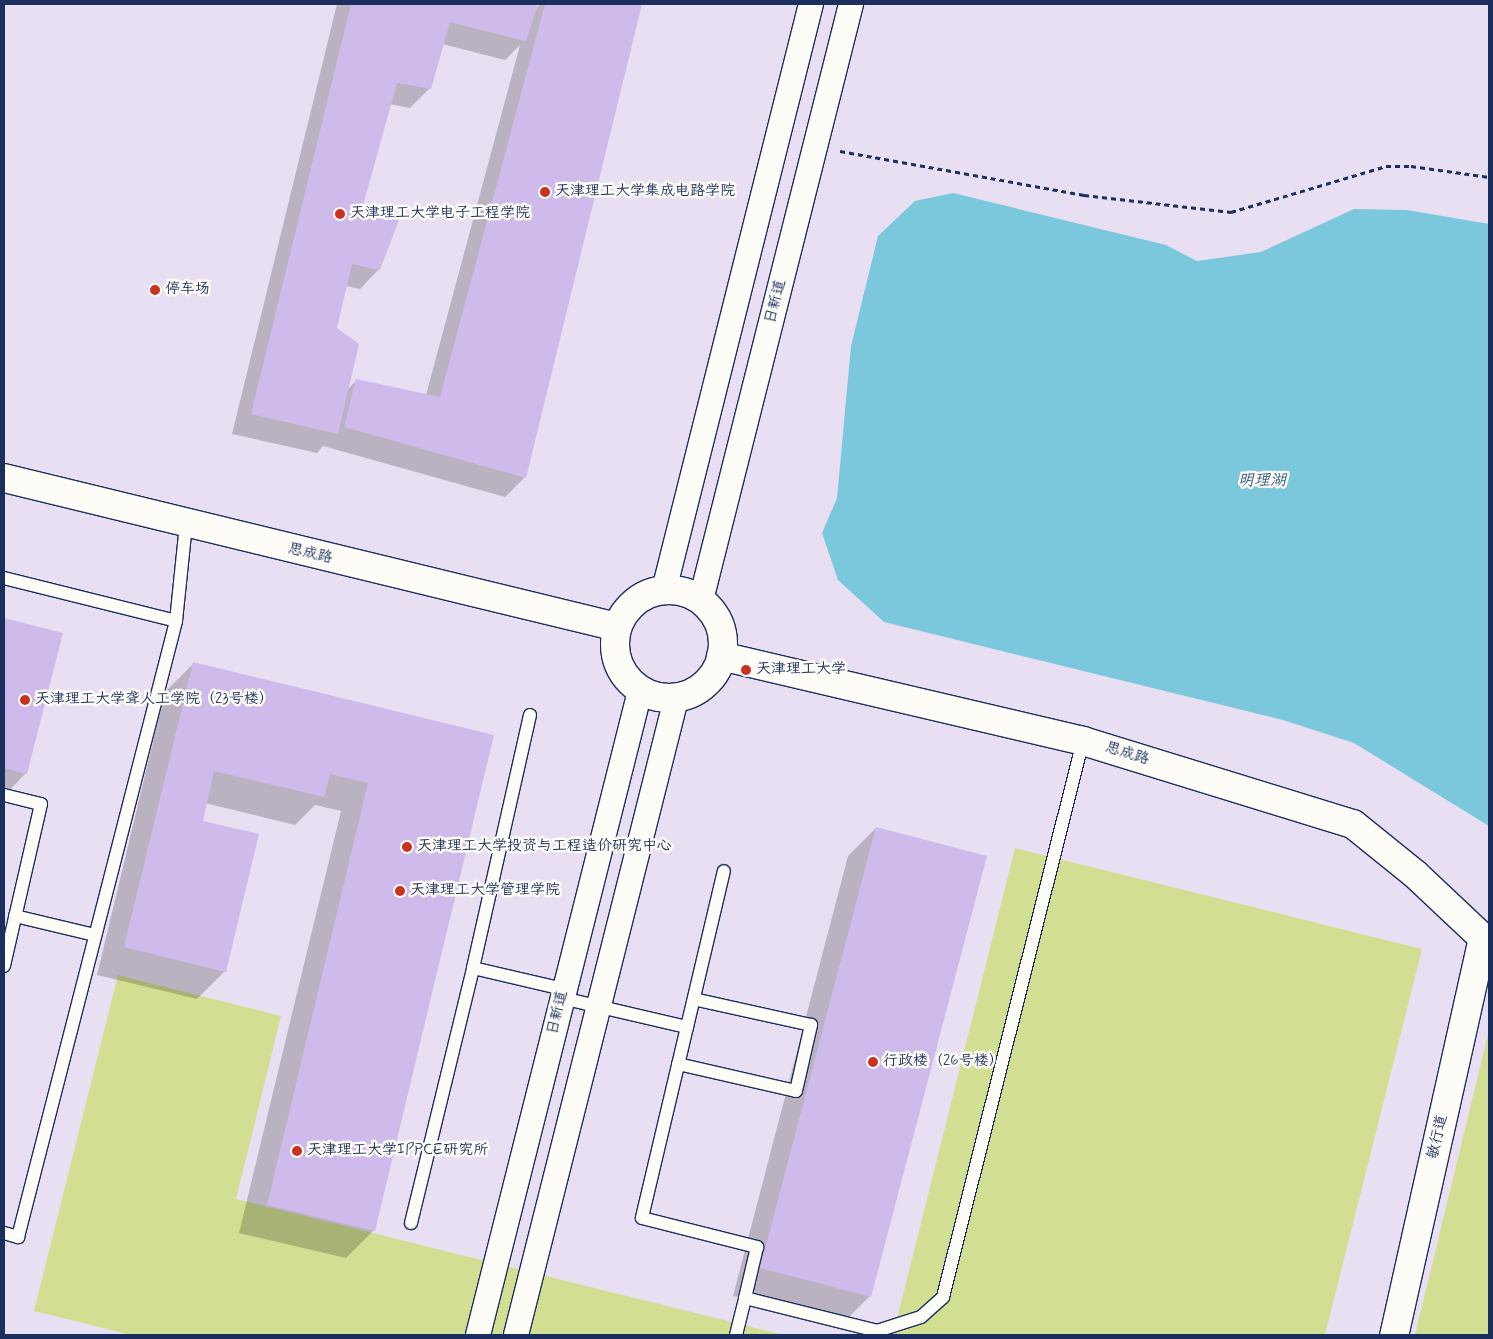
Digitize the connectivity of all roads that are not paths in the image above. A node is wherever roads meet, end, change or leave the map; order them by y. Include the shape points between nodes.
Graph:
1 (811, 4) edge
2 (852, 4) edge
3 (4, 478) edge
4 (186, 524) junction
5 (4, 578) edge
6 (664, 590) junction
7 (701, 600) junction
8 (176, 621) junction
9 (617, 628) junction
10 (721, 656) junction
11 (640, 691) junction
12 (676, 699) junction
13 (530, 715) dead end
14 (1083, 741) junction
15 (4, 795) edge
16 (724, 871) dead end
17 (16, 916) junction
18 (95, 935) junction
19 (1486, 939) edge
20 (4, 966) edge
21 (473, 968) junction
22 (562, 994) junction
23 (694, 998) junction
24 (599, 1006) junction
25 (687, 1027) junction
26 (678, 1064) junction
27 (411, 1223) dead end
28 (4, 1233) edge
29 (745, 1298) junction
30 (876, 1333) edge
31 (478, 1335) edge
32 (516, 1335) edge
33 (736, 1335) edge
34 (1394, 1335) edge

1 - 6 street
2 - 7 street, 日新道
3 - 4 street, 思成路
4 - 8 lane
4 - 9 street, 思成路
5 - 8 lane
6 - 7 street via 686,592
6 - 9 street via 637,600 624,612
7 - 10 street via 713,612 721,628
8 - 18 lane
9 - 11 street via 614,644 617,661 625,678
10 - 12 street via 709,681 694,693
10 - 14 street, 思成路
11 - 12 street via 658,698
11 - 22 street, 日新道
12 - 24 street
13 - 21 lane
14 - 19 street, 思成路 via 1353,824 1415,874
14 - 30 lane via 943,1297 921,1317
15 - 17 lane via 41,804
16 - 23 lane
17 - 18 lane
17 - 20 lane
18 - 28 lane via 18,1237
19 - 34 street, 敏行道
21 - 22 lane
21 - 27 lane
22 - 24 lane
22 - 31 street, 日新道
23 - 25 lane
23 - 26 lane via 811,1025 796,1091
24 - 25 lane
24 - 32 street
25 - 26 lane
26 - 29 lane via 642,1218 757,1247
29 - 30 lane
29 - 33 lane

